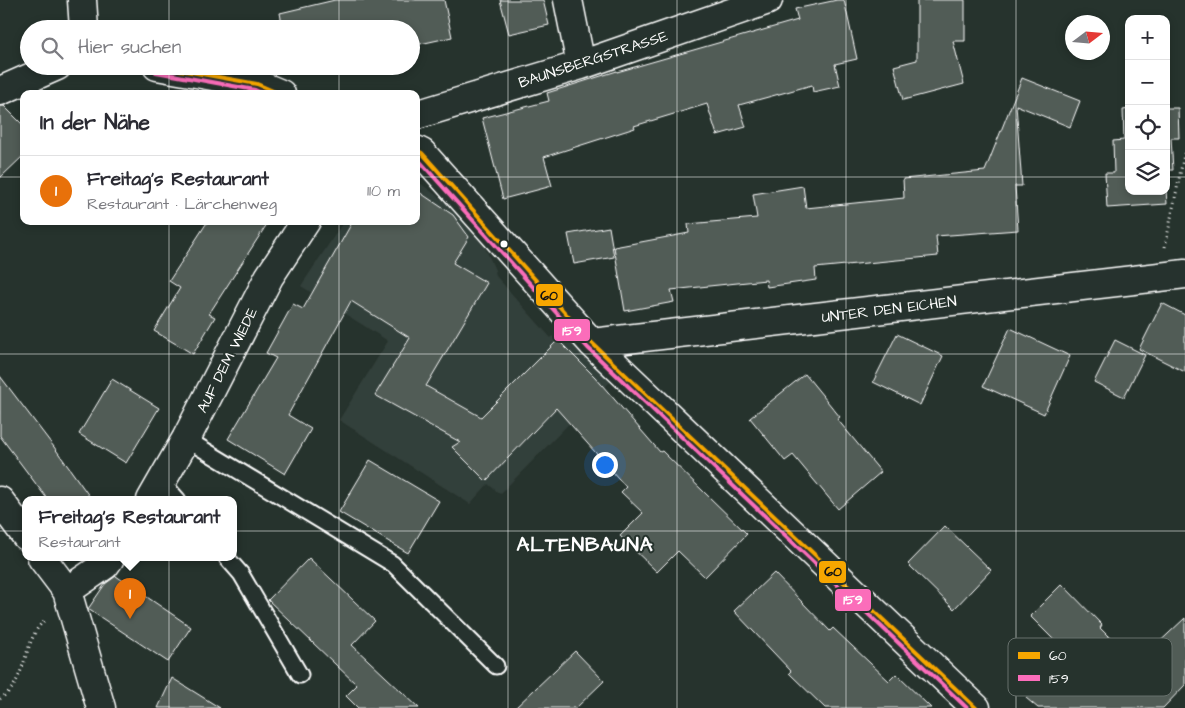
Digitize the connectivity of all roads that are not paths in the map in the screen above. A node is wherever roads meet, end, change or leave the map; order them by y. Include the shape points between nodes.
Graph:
1 (82, 0) edge
2 (568, 0) edge
3 (768, 0) edge
4 (83, 20) edge
5 (581, 65) junction
6 (36, 75) edge
7 (207, 75) edge
8 (271, 90) edge
9 (0, 91) edge
10 (420, 114) edge
11 (420, 152) edge
12 (303, 225) edge
13 (1178, 272) edge
14 (592, 343) junction
15 (186, 439) junction
16 (164, 494) edge
17 (0, 501) edge
18 (22, 531) edge
19 (44, 561) edge
20 (108, 561) edge
21 (230, 561) edge
22 (67, 591) junction
23 (496, 666) dead end
24 (300, 675) dead end
25 (101, 708) edge
26 (976, 708) edge

1 - 4 street
2 - 5 street
3 - 5 street, BAUNSBERGSTRASSE
5 - 10 street, BAUNSBERGSTRASSE
6 - 9 street
7 - 8 street via 257,84
11 - 14 street
12 - 15 street, AUF DEM WIEDE via 269,277
13 - 14 street, UNTER DEN EICHEN
14 - 26 street
15 - 16 street, AUF DEM WIEDE
15 - 23 lane via 393,564
17 - 18 street
19 - 22 street
20 - 22 street
21 - 24 lane via 241,574
22 - 25 street

